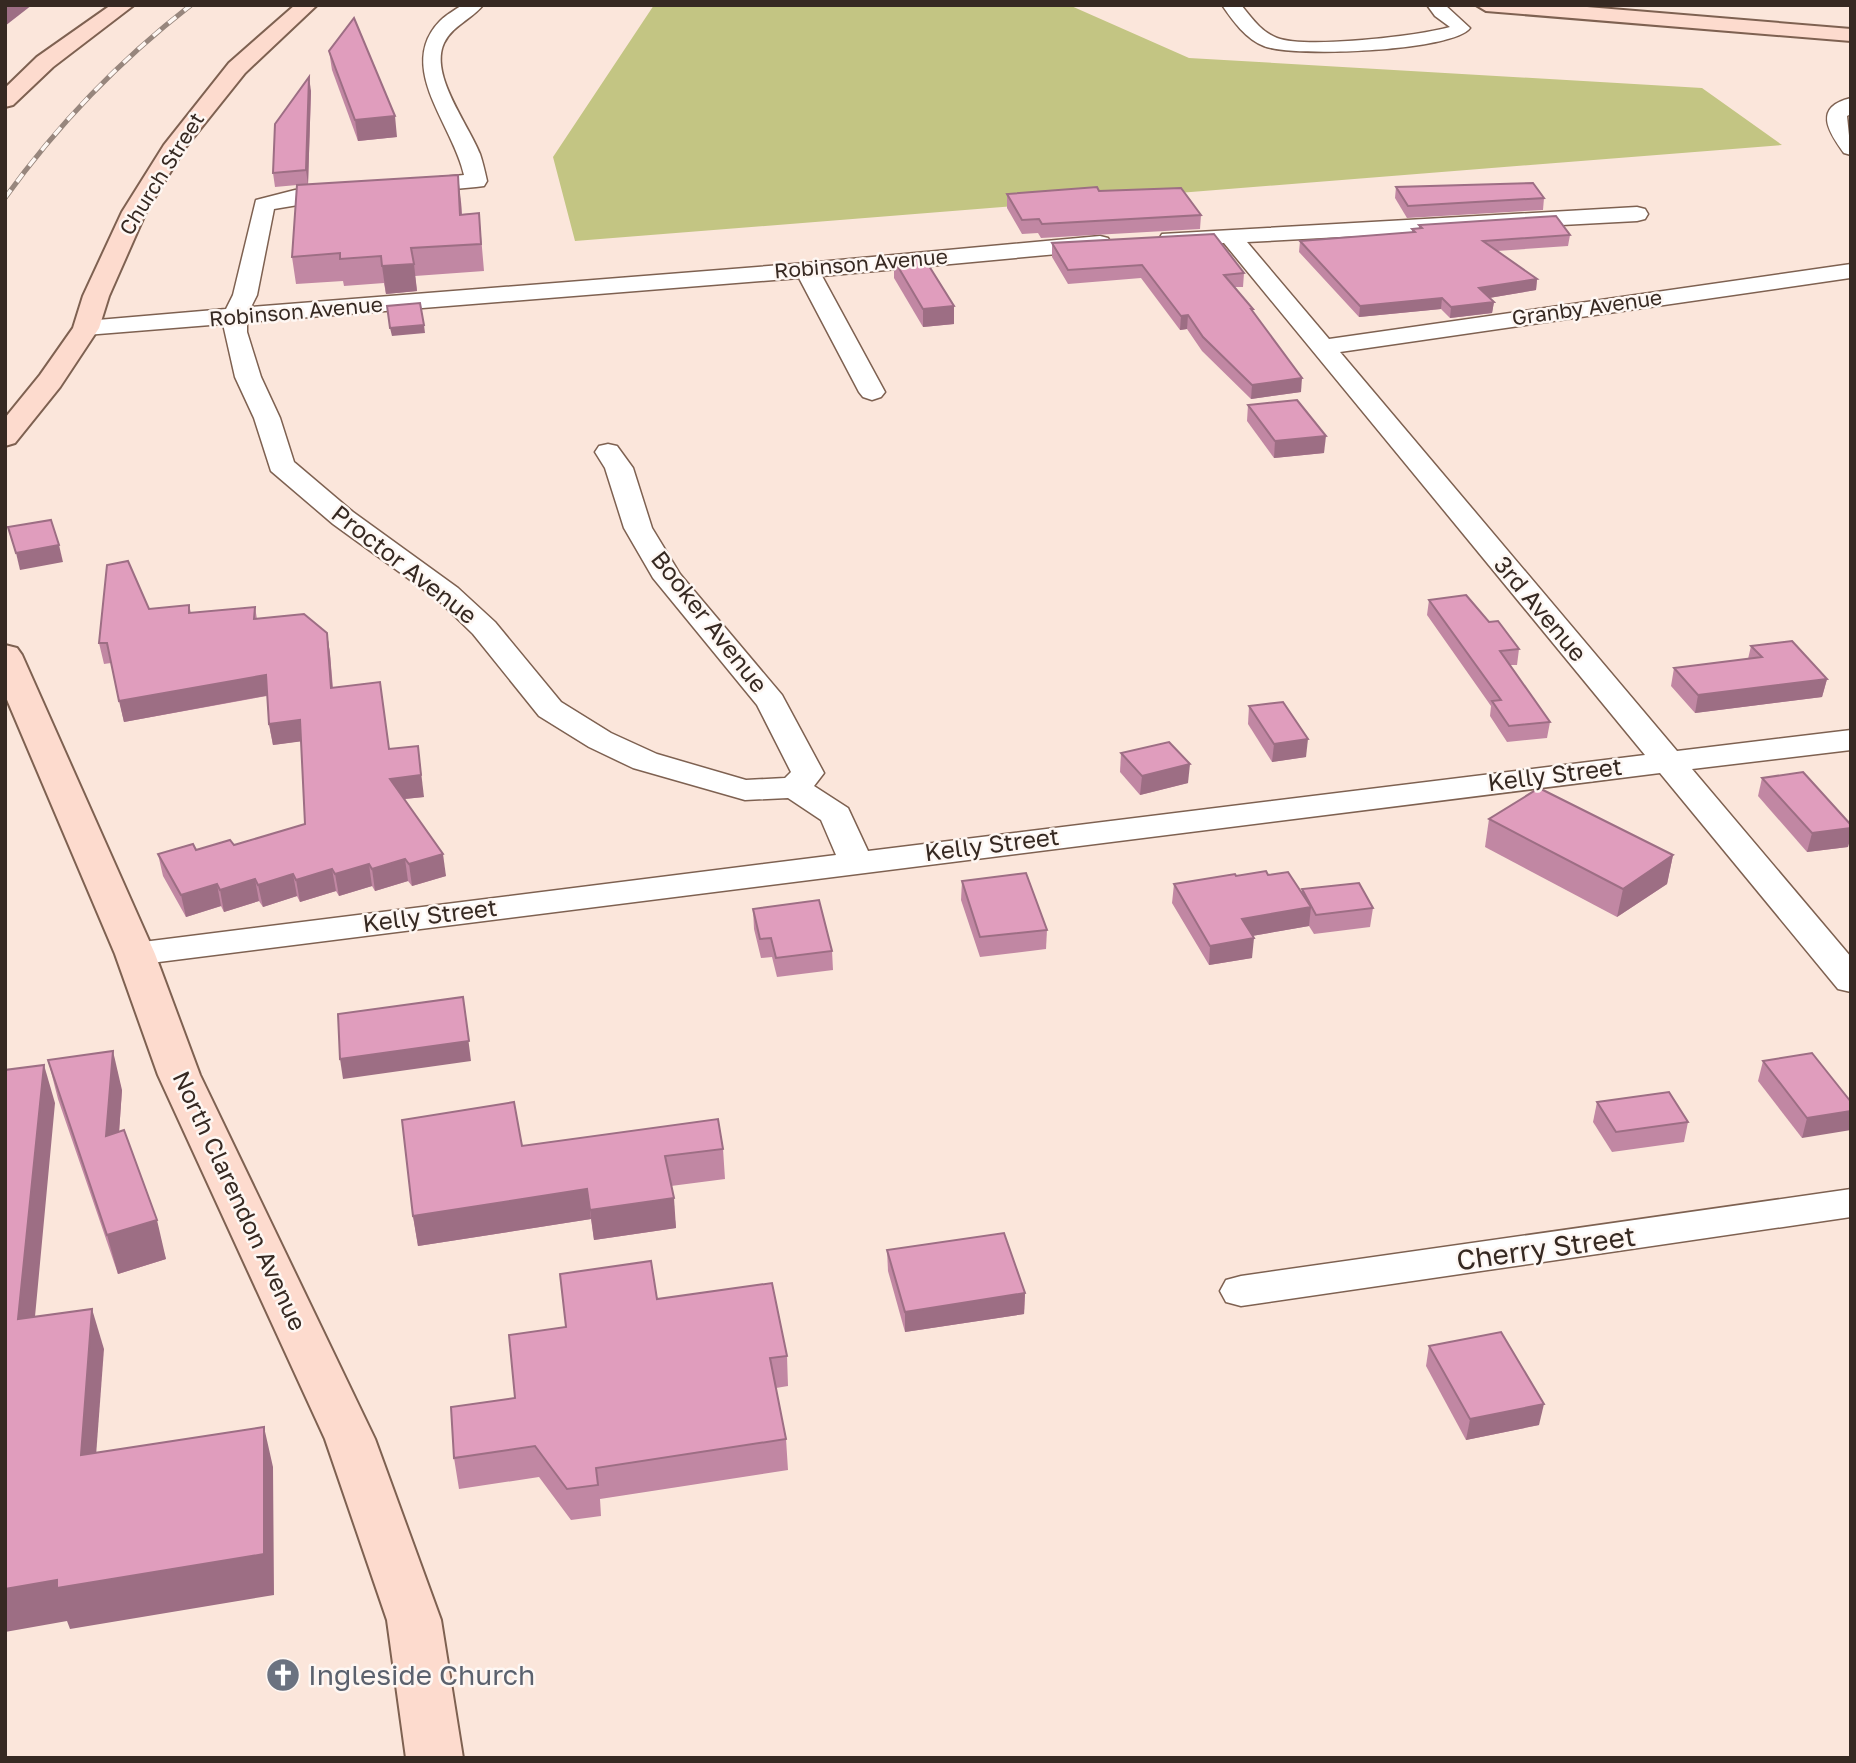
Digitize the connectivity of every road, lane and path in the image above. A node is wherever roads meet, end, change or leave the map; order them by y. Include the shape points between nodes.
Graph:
1 (124, 5) edge
2 (307, 5) edge
3 (474, 5) edge
4 (1231, 5) edge
5 (1436, 5) edge
6 (1486, 5) edge
7 (1583, 10) edge
8 (1851, 35) edge
9 (5, 100) edge
10 (1844, 109) edge
11 (1851, 149) edge
12 (393, 188) edge
13 (365, 190) edge
14 (1637, 214) dead end
15 (1230, 236) junction
16 (1151, 240) edge
17 (1125, 241) edge
18 (807, 270) junction
19 (1850, 271) edge
20 (235, 317) junction
21 (86, 328) junction
22 (1323, 347) junction
23 (872, 392) dead end
24 (5, 437) edge
25 (608, 452) dead end
26 (5, 655) edge
27 (1851, 740) edge
28 (1666, 761) junction
29 (795, 788) junction
30 (856, 862) junction
31 (135, 954) junction
32 (1851, 981) edge
33 (1851, 1203) edge
34 (1241, 1291) dead end
35 (435, 1758) edge

1 - 9 street via 45,62
2 - 21 street, Church Street via 237,68 175,145 134,212
3 - 12 street via 440,29 430,50 433,80 475,164 476,181
4 - 5 street via 1256,35 1301,48 1411,40 1461,28
6 - 7 street
7 - 8 street
10 - 11 street via 1837,128
13 - 20 street via 264,205 246,295
14 - 15 street
15 - 16 street
15 - 22 street, 3rd Avenue
17 - 18 street, Robinson Avenue
18 - 20 street, Robinson Avenue
18 - 23 street
19 - 22 street, Granby Avenue
20 - 21 street, Robinson Avenue
20 - 29 street, Proctor Avenue via 248,377 281,465 343,518 448,594 484,628 550,709 645,761 745,790
21 - 24 street, Church Street
22 - 28 street, 3rd Avenue
25 - 29 street, Booker Avenue via 619,468 638,528 668,578 771,702 808,773
26 - 31 street, North Clarendon Avenue
27 - 28 street, Kelly Street
28 - 30 street, Kelly Street
28 - 32 street, 3rd Avenue
29 - 30 street via 836,815
30 - 31 street, Kelly Street
31 - 35 street, North Clarendon Avenue via 179,1075 350,1439 414,1620
33 - 34 street, Cherry Street

